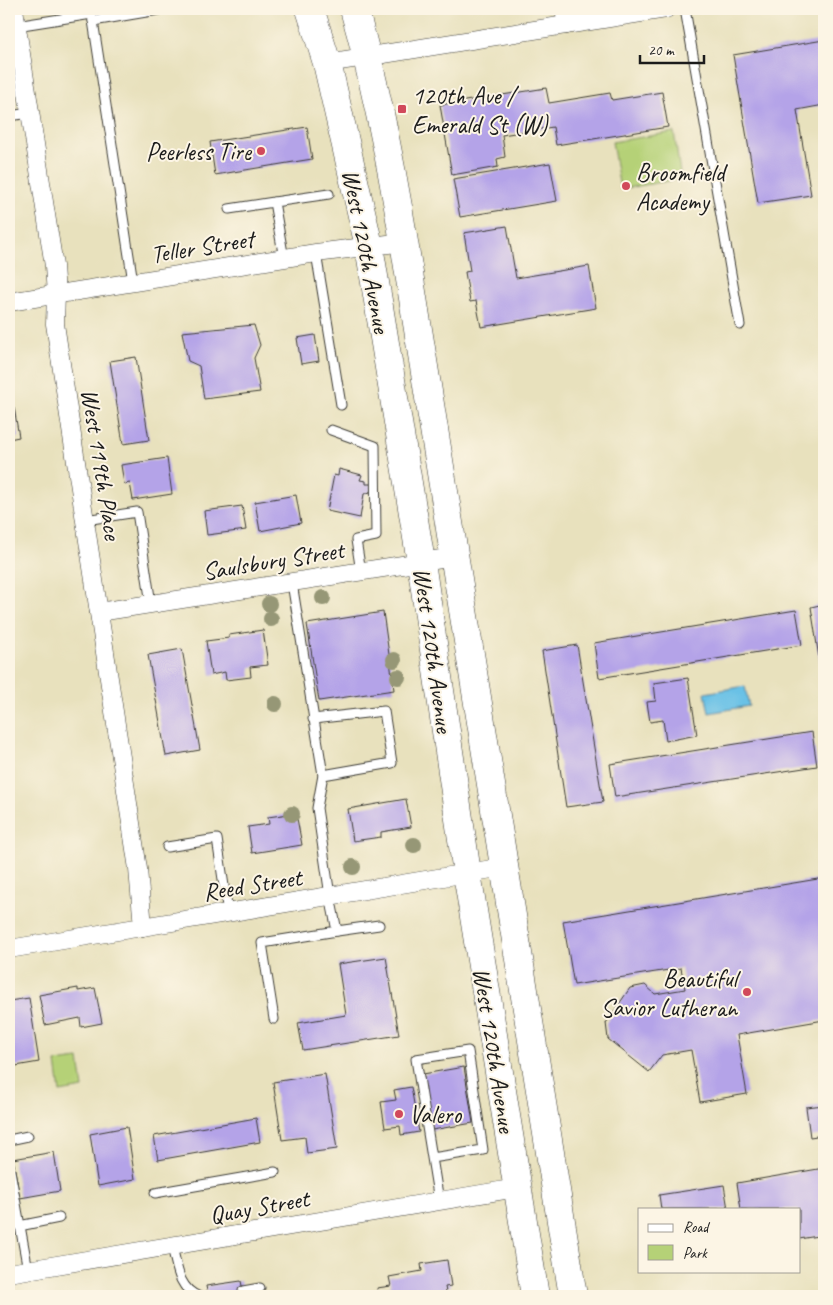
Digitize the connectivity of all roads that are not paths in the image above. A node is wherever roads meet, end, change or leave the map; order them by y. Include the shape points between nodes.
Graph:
1 (164, 9) edge
2 (310, 9) edge
3 (354, 9) edge
4 (666, 9) edge
5 (685, 9) edge
6 (92, 15) edge
7 (15, 17) edge
8 (566, 17) edge
9 (368, 56) junction
10 (327, 63) junction
11 (30, 113) junction
12 (9, 116) edge
13 (328, 194) dead end
14 (274, 202) junction
15 (228, 209) dead end
16 (404, 242) junction
17 (369, 246) junction
18 (316, 254) junction
19 (284, 259) junction
20 (133, 282) junction
21 (56, 294) junction
22 (9, 302) edge
23 (740, 325) dead end
24 (341, 405) dead end
25 (331, 430) dead end
26 (85, 520) junction
27 (454, 557) junction
28 (421, 562) junction
29 (361, 572) junction
30 (292, 583) junction
31 (151, 604) junction
32 (99, 612) junction
33 (313, 719) junction
34 (322, 775) junction
35 (167, 847) dead end
36 (504, 866) junction
37 (467, 873) junction
38 (330, 896) junction
39 (228, 913) junction
40 (378, 925) dead end
41 (143, 927) junction
42 (337, 931) junction
43 (9, 949) edge
44 (274, 1019) dead end
45 (28, 1136) dead end
46 (9, 1140) edge
47 (432, 1158) junction
48 (9, 1166) edge
49 (275, 1172) dead end
50 (517, 1188) junction
51 (155, 1193) dead end
52 (439, 1201) junction
53 (59, 1218) dead end
54 (19, 1226) junction
55 (172, 1246) junction
56 (28, 1270) junction
57 (9, 1273) edge
58 (260, 1288) dead end
59 (243, 1291) dead end
60 (198, 1296) edge
61 (535, 1296) edge
62 (573, 1296) edge

1 - 6 lane
2 - 10 main road, West 120th Avenue
3 - 9 main road, West 120th Avenue
4 - 8 street
5 - 23 lane
6 - 7 lane
6 - 20 lane
7 - 11 street, West 119th Place via 18,55
8 - 9 street
9 - 10 street
9 - 16 main road, West 120th Avenue
10 - 17 main road, West 120th Avenue
11 - 12 lane
11 - 21 street, West 119th Place
13 - 14 lane
14 - 15 lane
14 - 19 lane
16 - 17 street, Teller Street
16 - 27 main road, West 120th Avenue
17 - 18 street, Teller Street
17 - 28 main road, West 120th Avenue
18 - 19 street, Teller Street
18 - 24 lane
19 - 20 street, Teller Street
20 - 21 street, Teller Street
21 - 22 street, Teller Street
21 - 26 street, West 119th Place via 55,324
25 - 29 lane via 376,446 376,536 356,540
26 - 31 lane via 137,512
26 - 32 street, West 119th Place
27 - 28 street, Saulsbury Street
27 - 36 main road, West 120th Avenue
28 - 29 street, Saulsbury Street
28 - 37 main road, West 120th Avenue
29 - 30 street, Saulsbury Street
30 - 31 street, Saulsbury Street
30 - 33 lane
31 - 32 street, Saulsbury Street
32 - 41 street, West 119th Place via 137,859
33 - 34 lane
33 - 34 lane via 384,711 392,764
34 - 38 lane via 317,808
35 - 39 lane via 217,839
36 - 37 street, Reed Street
36 - 62 main road, West 120th Avenue
37 - 38 street, Reed Street
37 - 50 main road, West 120th Avenue
38 - 39 street, Reed Street
38 - 42 lane
39 - 41 street, Reed Street
40 - 42 lane
41 - 43 street, Reed Street
42 - 44 lane via 262,943
45 - 46 lane
47 - 47 lane via 416,1059 468,1050 483,1150
47 - 52 lane
48 - 54 lane
49 - 51 lane
50 - 52 street, Quay Street
50 - 61 main road, West 120th Avenue
52 - 55 street, Quay Street
53 - 54 lane
54 - 56 lane
55 - 56 street, Quay Street
55 - 60 lane via 183,1285
56 - 57 street, Quay Street
58 - 59 lane

